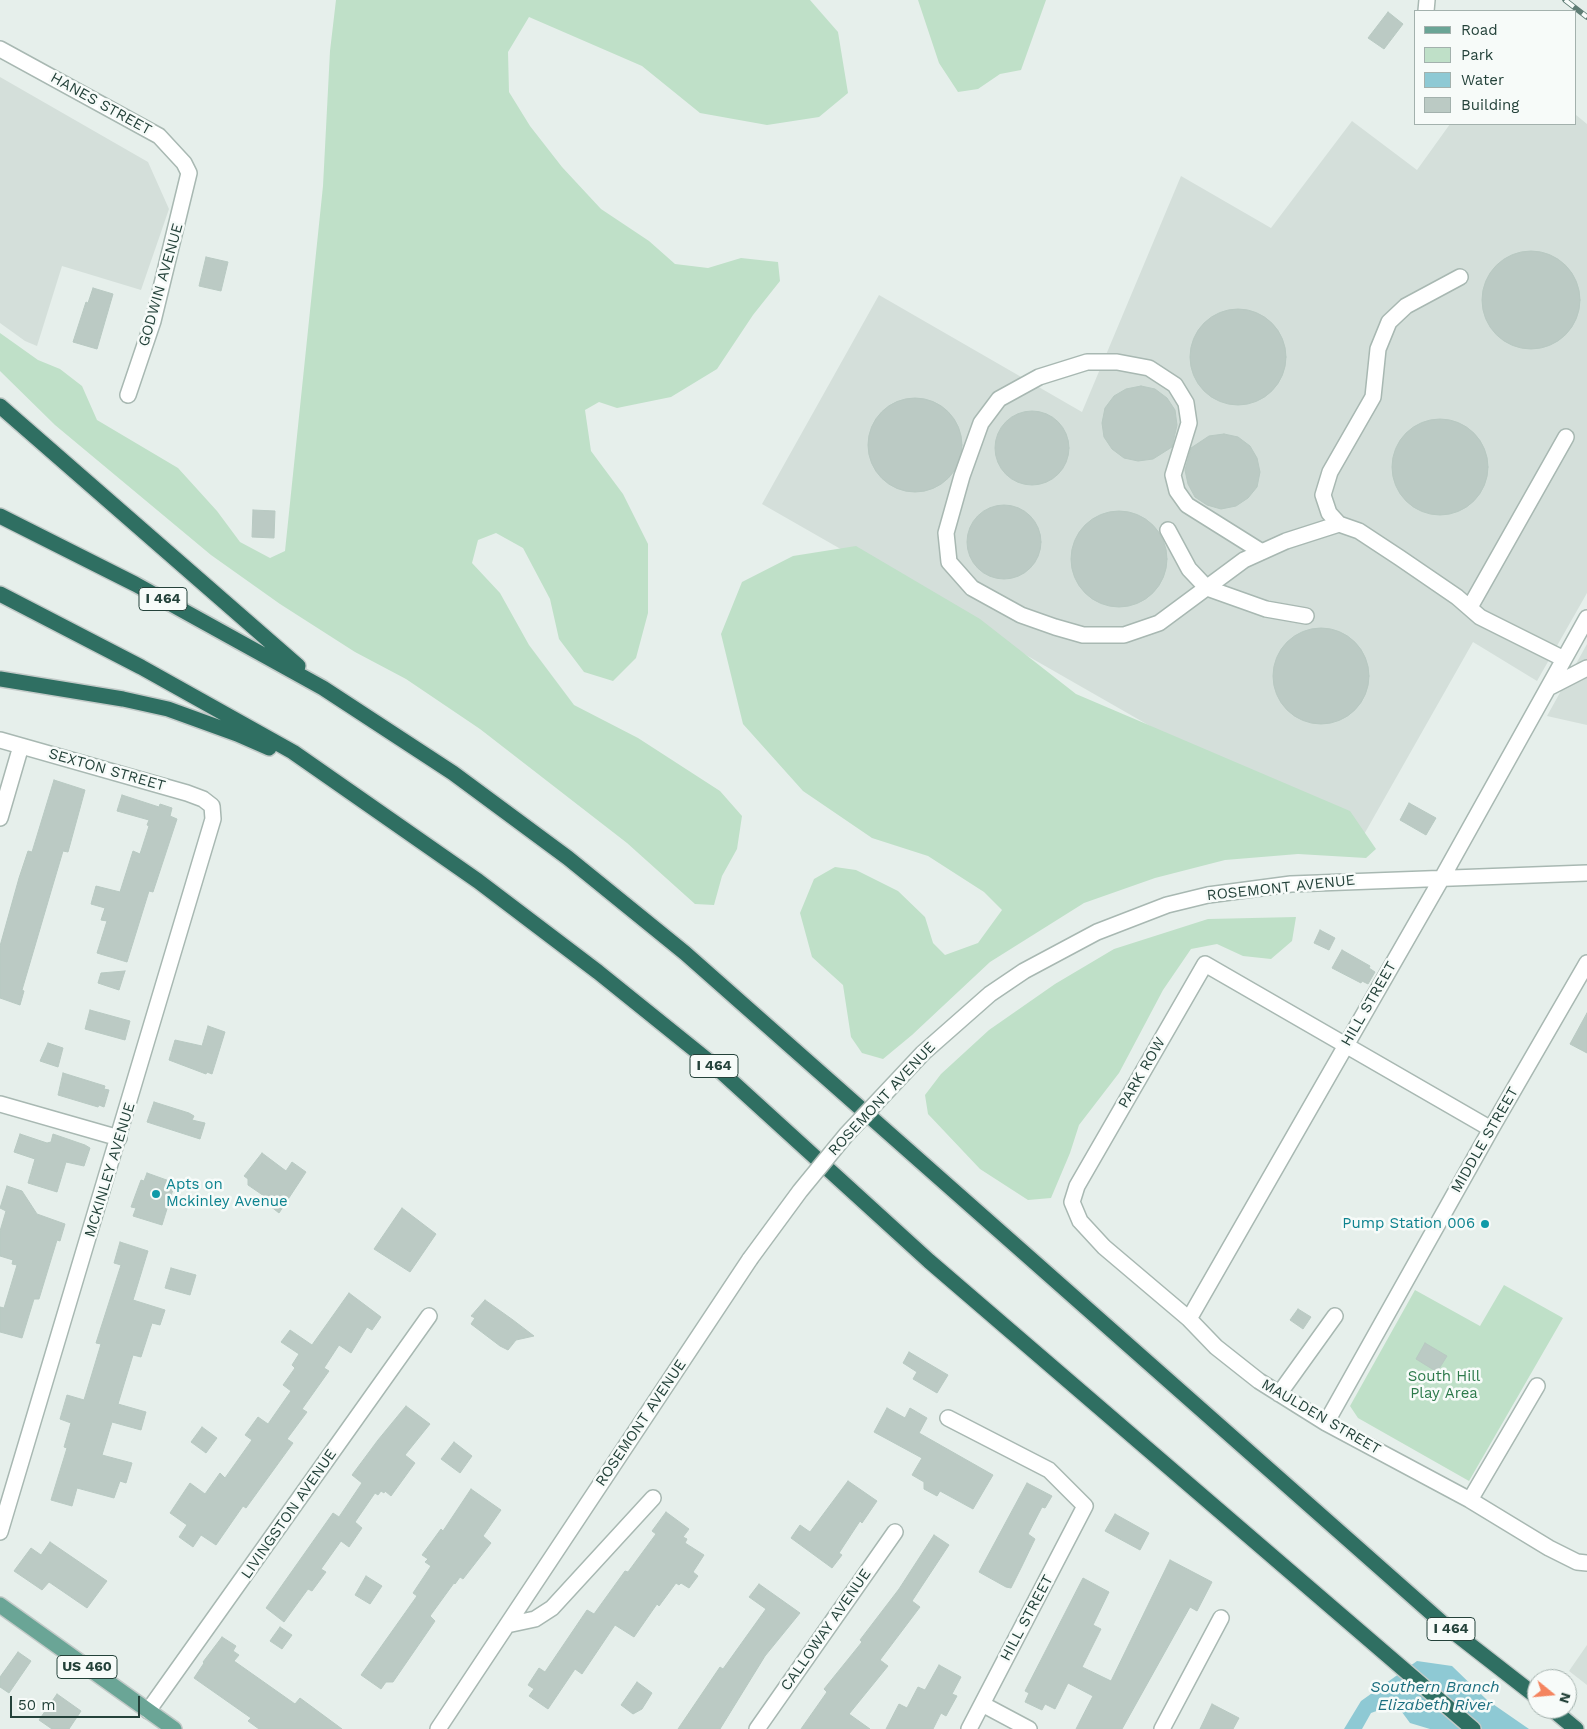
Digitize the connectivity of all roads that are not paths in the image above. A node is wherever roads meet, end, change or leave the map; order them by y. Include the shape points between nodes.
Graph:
1 (0, 49) edge
2 (189, 174) joint
3 (1460, 277) dead end
4 (128, 395) dead end
5 (0, 406) edge
6 (1566, 437) dead end
7 (0, 516) edge
8 (1339, 524) junction
9 (1168, 530) dead end
10 (1262, 552) junction
11 (1207, 588) junction
12 (0, 594) edge
13 (1470, 608) junction
14 (1306, 616) dead end
15 (1587, 618) edge
16 (1564, 660) junction
17 (1587, 668) edge
18 (0, 679) edge
19 (323, 688) junction
20 (1548, 688) junction
21 (0, 740) edge
22 (22, 746) junction
23 (321, 771) junction
24 (212, 806) joint
25 (0, 818) edge
26 (1587, 873) edge
27 (1442, 878) junction
28 (1587, 963) edge
29 (1345, 1044) junction
30 (0, 1104) edge
31 (1490, 1129) junction
32 (119, 1138) junction
33 (1072, 1202) joint
34 (429, 1316) dead end
35 (1335, 1316) dead end
36 (1189, 1318) junction
37 (1537, 1386) dead end
38 (1279, 1394) junction
39 (948, 1418) dead end
40 (1326, 1424) junction
41 (653, 1498) dead end
42 (1470, 1500) junction
43 (0, 1532) edge
44 (895, 1532) dead end
45 (1587, 1563) edge
46 (0, 1605) edge
47 (1221, 1618) dead end
48 (507, 1626) junction
49 (1527, 1689) edge
50 (982, 1704) junction
51 (148, 1711) junction
52 (1564, 1719) edge
53 (174, 1729) edge
54 (438, 1729) edge
55 (757, 1729) edge
56 (969, 1729) edge
57 (1029, 1729) edge
58 (1162, 1729) edge
59 (1473, 1729) edge
60 (1576, 1729) edge

1 - 2 street, HANES STREET via 159,136 184,163
2 - 4 street, GODWIN AVENUE via 152,320
3 - 8 street via 1406,306 1389,322 1378,349 1373,397 1330,472 1323,495 1329,513
5 - 19 highway
6 - 13 street
7 - 19 highway, I 464 via 135,584
8 - 10 street
8 - 13 street via 1359,531
9 - 11 street via 1189,569
10 - 11 street via 1244,560
10 - 11 street via 1187,505 1177,491 1173,474 1189,423 1186,403 1175,385 1149,368 1117,362 1087,362 1039,377 999,399 981,423 946,533 949,562 972,588 1021,615 1082,635 1124,635 1159,623
11 - 14 street via 1266,609
12 - 23 highway, I 464 via 196,697
13 - 16 street
15 - 16 street, HILL STREET
16 - 20 street, HILL STREET
17 - 20 street
18 - 23 highway via 168,709 237,734
19 - 49 highway, I 464 via 453,773 576,863 662,932 1368,1556
20 - 27 street, HILL STREET
21 - 22 street, SEXTON STREET
22 - 24 street, SEXTON STREET via 187,793
22 - 25 street
23 - 59 highway, I 464 via 529,919 716,1067 929,1261
24 - 32 street, MCKINLEY AVENUE via 210,833
26 - 27 street, ROSEMONT AVENUE
27 - 29 street, HILL STREET
27 - 48 street, ROSEMONT AVENUE, bridge via 1291,884 1208,895 1168,905 1097,932 990,994 923,1053 846,1135 800,1191 750,1259
28 - 31 street, MIDDLE STREET
29 - 31 street
29 - 33 street, PARK ROW via 1205,964 1077,1186
29 - 36 street, HILL STREET
30 - 32 street
31 - 40 street, MIDDLE STREET
32 - 43 street, MCKINLEY AVENUE
33 - 36 street, MAULDEN STREET via 1080,1221 1104,1247
34 - 51 street, LIVINGSTON AVENUE
35 - 38 street
36 - 38 street, MAULDEN STREET via 1216,1347
37 - 42 street
38 - 40 street, MAULDEN STREET
39 - 50 street, HILL STREET via 1049,1470 1085,1506
40 - 42 street, MAULDEN STREET
41 - 48 street via 552,1608 535,1619
42 - 45 street, MAULDEN STREET via 1549,1548 1577,1562
44 - 55 street, CALLOWAY AVENUE
46 - 51 main road, US 460
47 - 58 street
48 - 54 street, ROSEMONT AVENUE
50 - 56 street, HILL STREET
50 - 57 street
51 - 53 main road, US 460
52 - 60 highway

